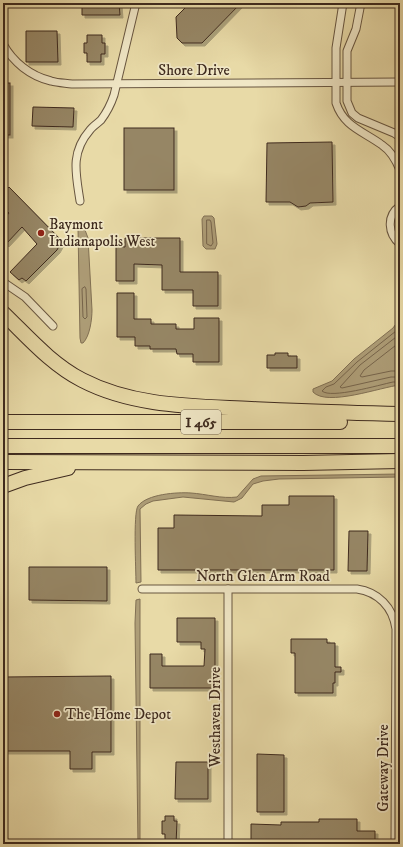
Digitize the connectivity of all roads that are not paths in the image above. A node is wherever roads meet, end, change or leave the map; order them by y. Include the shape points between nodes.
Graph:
1 (136, 3) edge
2 (343, 3) edge
3 (361, 3) edge
4 (3, 44) edge
5 (335, 82) junction
6 (346, 82) junction
7 (400, 82) edge
8 (116, 83) junction
9 (400, 138) edge
10 (400, 170) edge
11 (400, 199) edge
12 (80, 201) dead end
13 (399, 206) edge
14 (400, 244) edge
15 (3, 282) edge
16 (3, 313) edge
17 (54, 326) dead end
18 (400, 414) edge
19 (3, 422) edge
20 (400, 422) edge
21 (3, 446) edge
22 (400, 446) edge
23 (400, 461) edge
24 (3, 462) edge
25 (125, 463) junction
26 (3, 486) edge
27 (142, 589) dead end
28 (228, 589) junction
29 (381, 600) joint
30 (228, 844) edge
31 (395, 844) edge

1 - 8 street
2 - 5 street via 336,48
3 - 6 street via 356,29 349,44
4 - 8 street, Shore Drive via 22,66 46,80 72,84
5 - 6 street, Shore Drive
5 - 8 street, Shore Drive
5 - 10 street via 336,103 342,117 382,145 392,155
6 - 7 street, Shore Drive
6 - 9 street via 346,99 353,114
8 - 12 street via 109,108 84,138 78,152 75,170
11 - 13 street
13 - 14 street via 391,217 390,228 392,235
15 - 17 street via 25,297
16 - 18 highway via 44,353 69,372 92,385 123,396 186,406
19 - 20 highway, I 465
21 - 22 highway, I 465
23 - 25 highway
24 - 25 highway
25 - 26 highway via 71,468 25,478
27 - 28 street, North Glen Arm Road
28 - 29 street, North Glen Arm Road via 357,590 371,593
28 - 30 street, Westhaven Drive
29 - 31 street, Gateway Drive via 391,612 396,629

